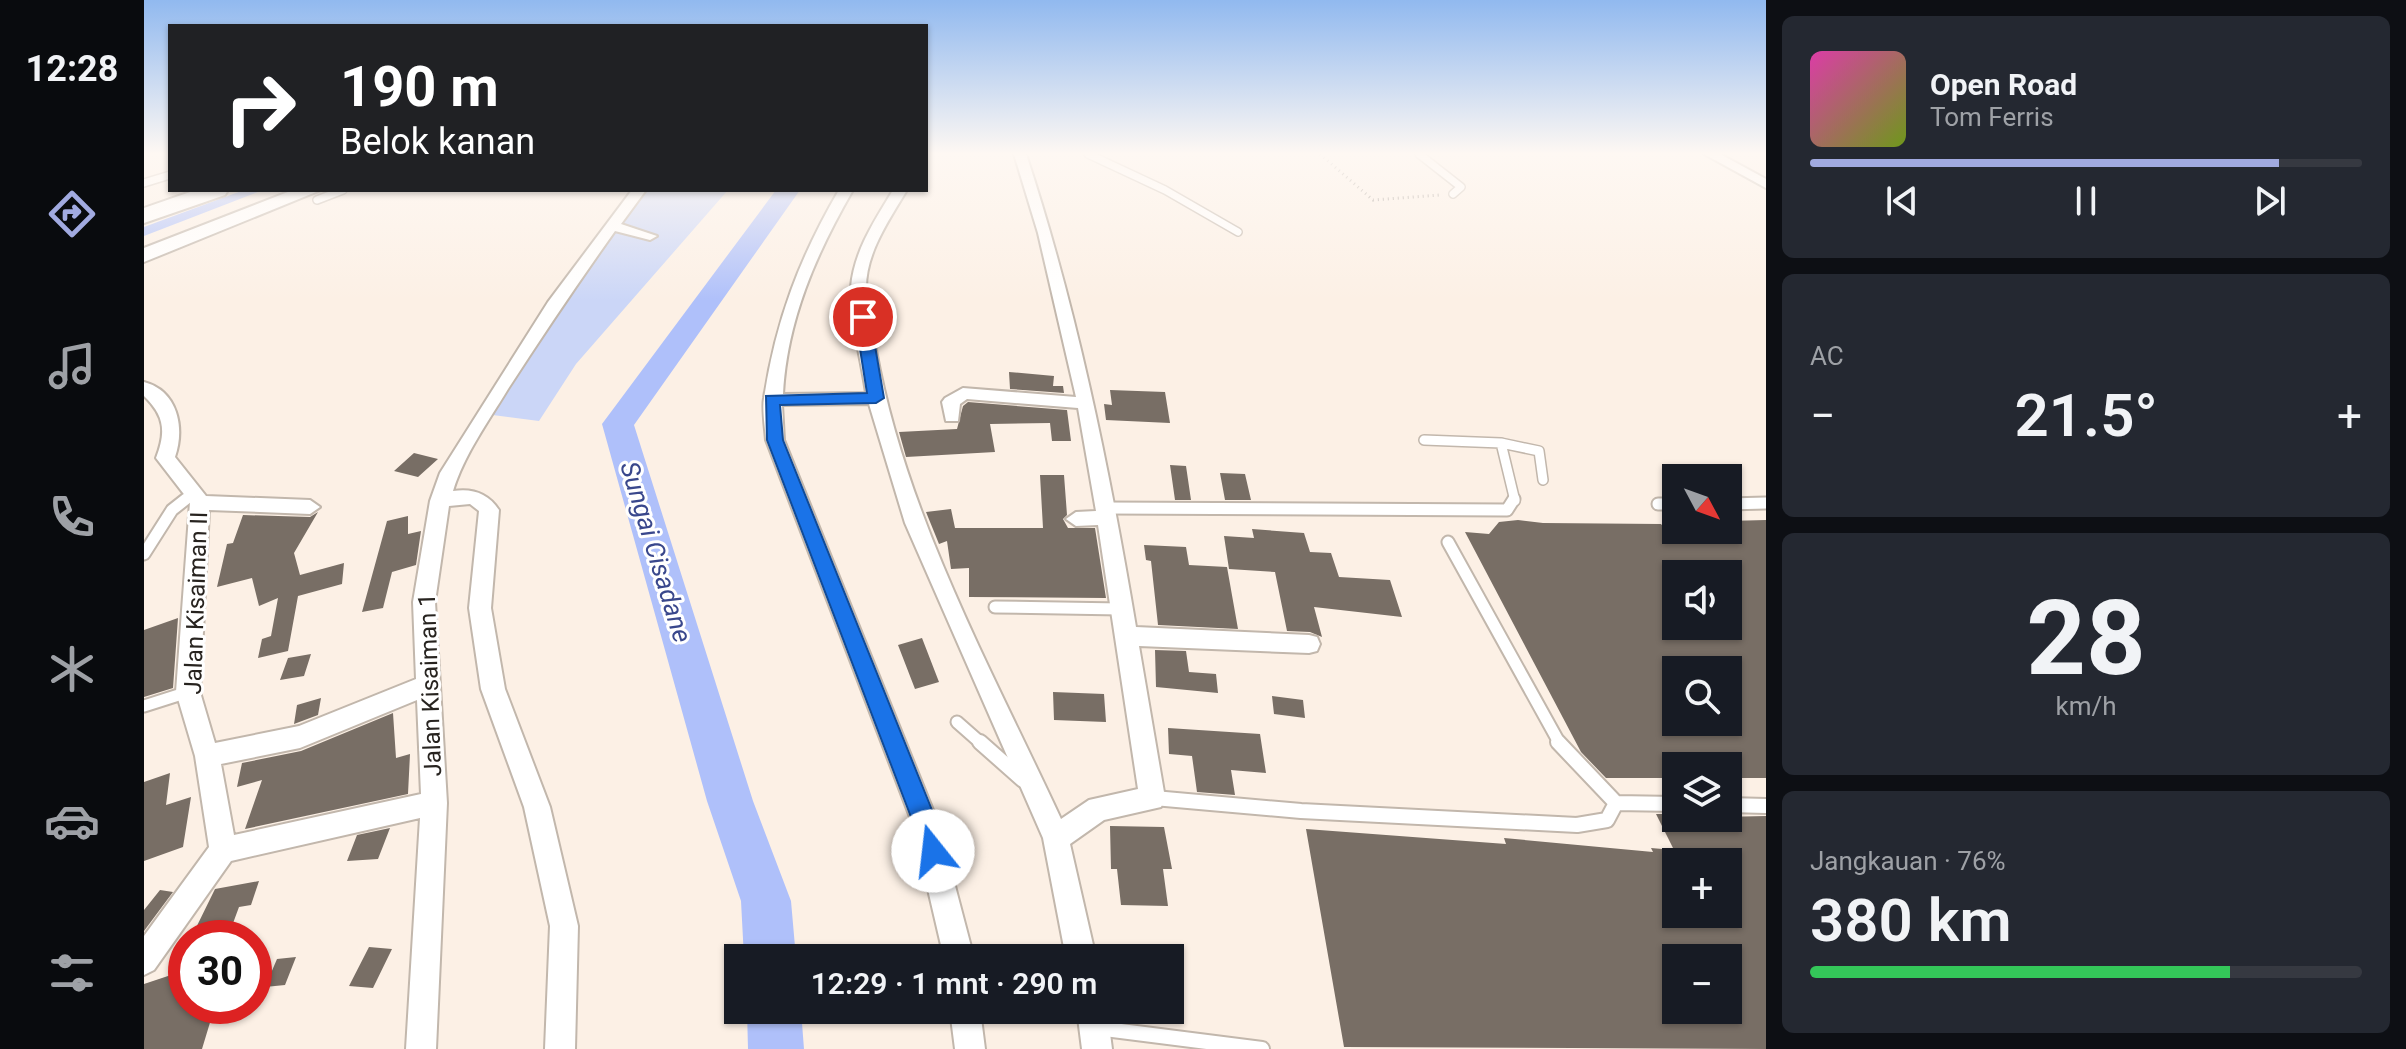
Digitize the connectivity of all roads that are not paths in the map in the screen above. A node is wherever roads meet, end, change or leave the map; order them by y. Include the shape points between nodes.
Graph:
1 (181, 203) edge
2 (292, 203) edge
3 (629, 203) edge
4 (838, 203) edge
5 (893, 203) edge
6 (1035, 203) edge
7 (1188, 203) edge
8 (144, 216) edge
9 (611, 226) junction
10 (1238, 232) dead end
11 (650, 236) dead end
12 (144, 256) edge
13 (144, 387) edge
14 (876, 398) junction
15 (771, 400) junction
16 (1085, 403) junction
17 (952, 417) dead end
18 (1424, 440) dead end
19 (1501, 443) junction
20 (1543, 480) dead end
21 (198, 497) junction
22 (440, 501) junction
23 (1766, 503) edge
24 (1658, 504) dead end
25 (1662, 504) edge
26 (1742, 504) edge
27 (310, 507) dead end
28 (1106, 513) junction
29 (1076, 519) dead end
30 (1448, 542) dead end
31 (144, 554) edge
32 (995, 607) dead end
33 (1123, 609) junction
34 (1125, 636) junction
35 (1309, 644) dead end
36 (427, 685) junction
37 (188, 692) junction
38 (144, 706) edge
39 (957, 722) dead end
40 (207, 756) junction
41 (1031, 787) junction
42 (1152, 798) junction
43 (434, 803) junction
44 (1616, 803) junction
45 (1662, 804) edge
46 (1742, 805) edge
47 (1766, 806) edge
48 (1056, 838) junction
49 (223, 850) junction
50 (956, 944) edge
51 (1078, 944) edge
52 (144, 960) edge
53 (967, 1024) edge
54 (1095, 1029) edge
55 (421, 1049) edge
56 (560, 1049) edge
57 (970, 1049) edge
58 (1262, 1049) edge

1 - 8 main road
2 - 12 street
3 - 9 street, Jalan Kisaiman 1
4 - 15 street via 816,238 782,327
5 - 14 street via 871,241 858,290
6 - 16 street via 1060,283
7 - 10 lane
9 - 11 street
9 - 22 street, Jalan Kisaiman 1 via 480,420 449,473
13 - 21 street, Jalan Kisaiman II via 168,408 175,434 165,458
14 - 15 street
14 - 41 street via 915,523
15 - 50 street via 775,440 926,825
16 - 17 street via 963,393 951,402
16 - 28 street
18 - 19 lane
19 - 20 lane via 1539,451
19 - 28 lane via 1515,502 1507,510
21 - 27 street via 217,505
21 - 31 lane via 172,510
21 - 37 street, Jalan Kisaiman II
22 - 36 street, Jalan Kisaiman 1 via 424,602
22 - 56 street via 470,495 489,510 480,608 493,689 537,807 564,926
23 - 26 lane
24 - 25 lane
28 - 29 street
28 - 33 street
30 - 44 lane via 1554,738
32 - 33 lane
33 - 34 street
34 - 35 street
34 - 42 street
36 - 40 street via 300,737
36 - 43 street, Jalan Kisaiman 1
37 - 38 lane
37 - 40 street, Jalan Kisaiman II
39 - 41 lane
40 - 49 street, Jalan Kisaiman II
41 - 48 street
42 - 44 lane via 1577,825 1607,822
42 - 48 street via 1098,809
43 - 49 street
43 - 55 street, Jalan Kisaiman 1
44 - 45 lane
46 - 47 lane
48 - 51 street
49 - 52 street
53 - 57 street
54 - 58 lane

